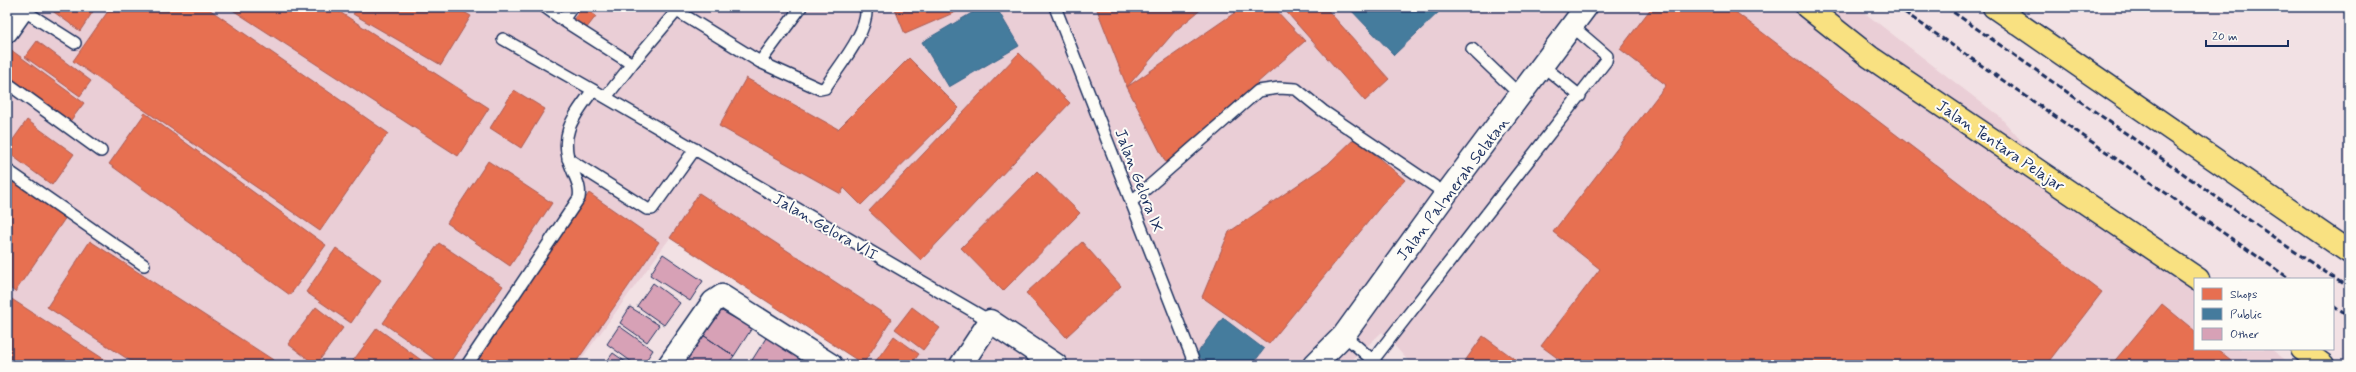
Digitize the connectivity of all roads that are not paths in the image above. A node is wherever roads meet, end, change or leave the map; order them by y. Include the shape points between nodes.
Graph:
1 (545, 7) edge
2 (572, 7) edge
3 (801, 7) edge
4 (866, 7) edge
5 (1055, 7) edge
6 (1586, 7) edge
7 (1807, 7) edge
8 (1994, 7) edge
9 (21, 8) edge
10 (678, 9) edge
11 (564, 20) junction
12 (1572, 26) junction
13 (7, 31) edge
14 (503, 39) dead end
15 (74, 43) dead end
16 (1472, 49) dead end
17 (760, 62) junction
18 (632, 64) junction
19 (1543, 66) junction
20 (7, 84) edge
21 (593, 90) junction
22 (1521, 96) junction
23 (1580, 96) junction
24 (606, 97) junction
25 (694, 149) junction
26 (101, 151) dead end
27 (568, 159) junction
28 (7, 170) edge
29 (1446, 194) junction
30 (1131, 202) junction
31 (2349, 252) edge
32 (144, 265) dead end
33 (2197, 278) edge
34 (990, 321) junction
35 (1344, 335) junction
36 (2303, 350) edge
37 (822, 362) edge
38 (1376, 362) edge
39 (467, 365) edge
40 (669, 365) edge
41 (961, 365) edge
42 (1056, 365) edge
43 (1195, 365) edge
44 (1314, 365) edge
45 (2323, 365) edge

1 - 11 lane
2 - 11 lane
3 - 17 lane
4 - 17 lane via 867,15 863,29 825,88 815,88
5 - 30 lane, Jalan Gelora IX
6 - 12 street, Jalan Palmerah Selatan
7 - 33 highway, Jalan Tentara Pelajar via 1870,56
8 - 31 highway
9 - 13 street
9 - 15 lane
10 - 17 lane
10 - 18 lane
11 - 18 lane
12 - 19 street, Jalan Palmerah Selatan
12 - 23 lane via 1607,56
14 - 21 lane, Jalan Gelora VII
16 - 22 lane
18 - 24 lane
19 - 22 street, Jalan Palmerah Selatan
19 - 23 lane
20 - 26 lane
21 - 24 lane, Jalan Gelora VII
21 - 27 lane via 568,129 565,146
22 - 29 street, Jalan Palmerah Selatan
23 - 38 lane
24 - 25 lane, Jalan Gelora VII
25 - 27 lane via 652,209 647,209
25 - 34 lane, Jalan Gelora VII
27 - 39 lane via 581,190 579,198
28 - 32 lane
29 - 30 lane via 1323,111 1296,89 1278,88 1258,91
29 - 35 street, Jalan Palmerah Selatan
30 - 43 lane, Jalan Gelora IX
34 - 41 street
34 - 42 street, Jalan Gelora VII
35 - 38 lane
35 - 44 street, Jalan Palmerah Selatan
36 - 45 highway
37 - 40 street via 722,296 713,302

